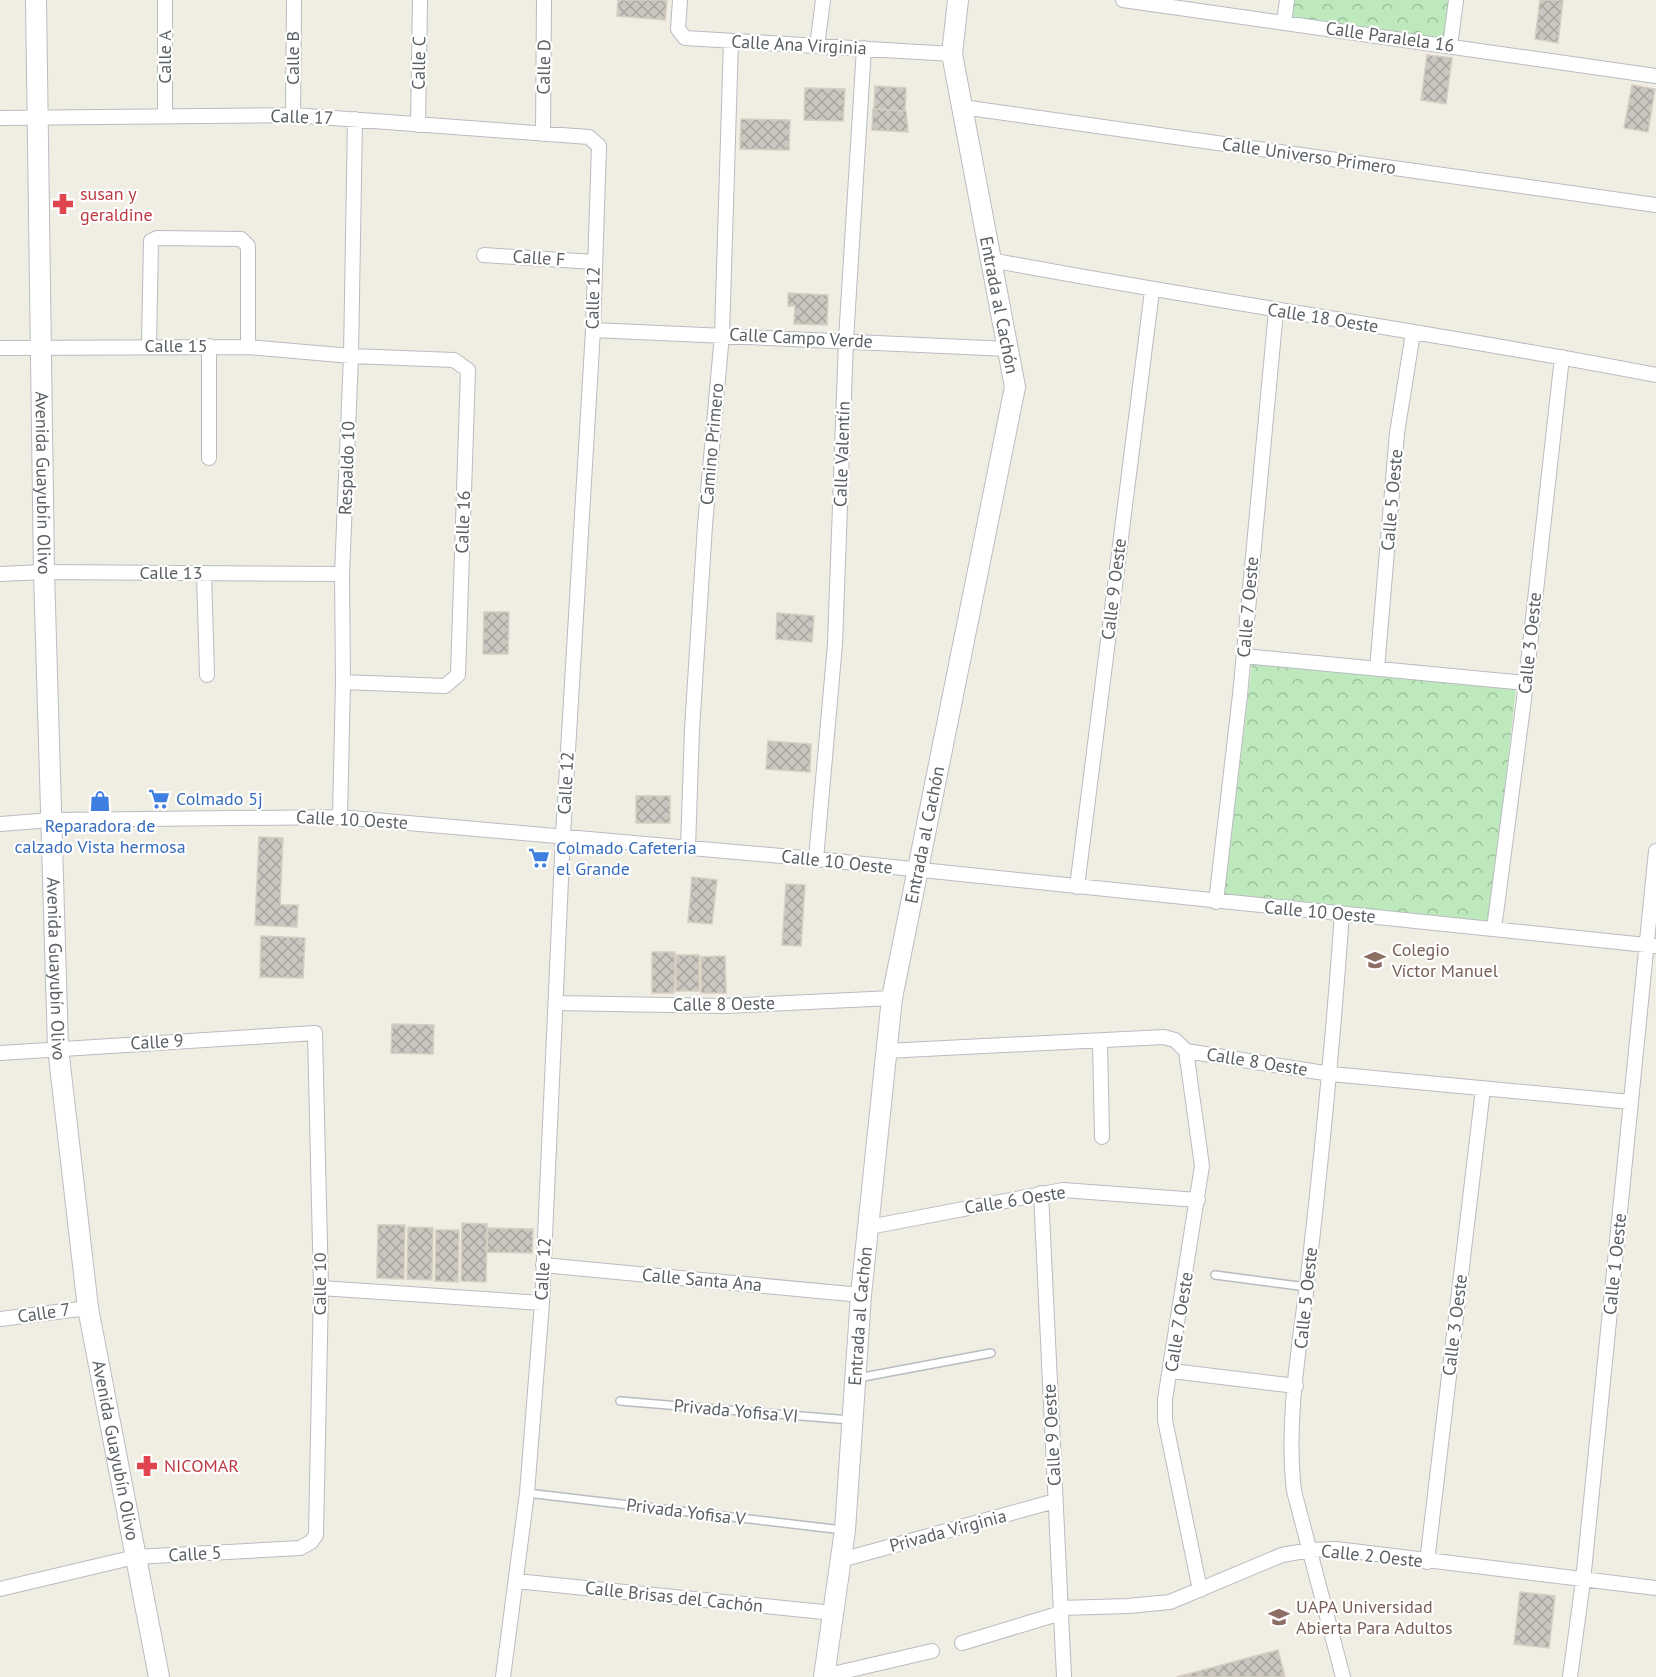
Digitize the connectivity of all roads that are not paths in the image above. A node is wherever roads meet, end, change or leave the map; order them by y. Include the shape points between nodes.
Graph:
1 (36, 0) edge
2 (165, 0) edge
3 (294, 0) edge
4 (420, 0) edge
5 (544, 0) edge
6 (680, 0) edge
7 (823, 0) edge
8 (958, 0) edge
9 (1123, 0) edge
10 (1287, 0) edge
11 (1456, 0) edge
12 (1284, 22) junction
13 (730, 40) junction
14 (817, 46) junction
15 (1450, 46) junction
16 (864, 48) junction
17 (952, 54) junction
18 (1656, 76) edge
19 (962, 107) junction
20 (165, 114) junction
21 (293, 115) junction
22 (36, 117) junction
23 (0, 118) edge
24 (355, 119) junction
25 (418, 125) junction
26 (543, 134) junction
27 (599, 146) joint
28 (1656, 205) edge
29 (484, 255) dead end
30 (991, 260) junction
31 (594, 262) junction
32 (1152, 291) junction
33 (1276, 311) junction
34 (593, 330) junction
35 (1413, 333) junction
36 (722, 334) junction
37 (846, 340) junction
38 (149, 345) junction
39 (209, 346) junction
40 (40, 347) junction
41 (248, 347) junction
42 (0, 348) edge
43 (1008, 349) junction
44 (351, 356) junction
45 (1562, 357) junction
46 (1656, 375) edge
47 (209, 458) dead end
48 (44, 572) junction
49 (204, 573) junction
50 (0, 574) edge
51 (342, 574) junction
52 (1244, 656) junction
53 (1377, 669) junction
54 (207, 675) dead end
55 (343, 682) junction
56 (1526, 683) junction
57 (340, 817) junction
58 (51, 820) junction
59 (0, 824) edge
60 (563, 835) junction
61 (688, 848) junction
62 (1656, 851) edge
63 (816, 859) junction
64 (916, 870) junction
65 (1077, 887) junction
66 (1216, 902) junction
67 (1342, 913) junction
68 (1494, 929) junction
69 (1651, 945) edge
70 (892, 998) junction
71 (556, 1003) junction
72 (315, 1033) joint
73 (1100, 1041) junction
74 (58, 1048) junction
75 (886, 1051) junction
76 (1186, 1051) junction
77 (0, 1053) edge
78 (1331, 1074) junction
79 (1483, 1089) junction
80 (1631, 1102) junction
81 (1102, 1137) dead end
82 (1041, 1192) junction
83 (1198, 1200) junction
84 (869, 1227) junction
85 (543, 1265) junction
86 (1215, 1275) dead end
87 (1307, 1287) junction
88 (321, 1288) junction
89 (861, 1295) junction
90 (542, 1303) junction
91 (88, 1308) junction
92 (0, 1319) edge
93 (991, 1353) dead end
94 (1172, 1371) junction
95 (855, 1378) junction
96 (1296, 1386) junction
97 (620, 1401) dead end
98 (852, 1421) junction
99 (527, 1493) junction
100 (1055, 1501) junction
101 (845, 1530) junction
102 (316, 1535) joint
103 (1310, 1550) junction
104 (135, 1557) junction
105 (841, 1560) junction
106 (1428, 1562) junction
107 (516, 1581) junction
108 (1583, 1581) junction
109 (1656, 1588) edge
110 (0, 1589) edge
111 (1200, 1590) junction
112 (1061, 1611) junction
113 (833, 1613) junction
114 (962, 1643) dead end
115 (932, 1651) dead end
116 (824, 1676) edge
117 (159, 1677) edge
118 (503, 1677) edge
119 (1064, 1677) edge
120 (1343, 1677) edge
121 (1570, 1677) edge

1 - 22 street, Avenida Guayubín Olivo
2 - 20 street, Calle A
3 - 21 street, Calle B
4 - 25 street, Calle C
5 - 26 street, Calle D
6 - 13 street, Calle Ana Virginia via 678,29 685,38
7 - 14 street
8 - 17 street, Entrada al Cachón
9 - 12 street, Calle Paralela 16
10 - 12 street
11 - 15 street
12 - 15 street, Calle Paralela 16
13 - 14 street, Calle Ana Virginia
13 - 36 street, Camino Primero
14 - 16 street, Calle Ana Virginia
15 - 18 street, Calle Paralela 16
16 - 17 street, Calle Ana Virginia
16 - 37 street, Calle Valentín
17 - 19 street, Entrada al Cachón
19 - 28 street, Calle Universo Primero
19 - 30 street, Entrada al Cachón
20 - 21 street, Calle 17
20 - 22 street, Calle 17
21 - 24 street, Calle 17
22 - 23 street, Calle 17
22 - 40 street, Avenida Guayubín Olivo
24 - 25 street, Calle 17
24 - 44 street, Respaldo 10
25 - 26 street, Calle 17
26 - 27 street, Calle 17 via 589,137
27 - 31 street, Calle 12
29 - 31 street, Calle F
30 - 32 street, Calle 18 Oeste
30 - 43 street, Entrada al Cachón
31 - 34 street, Calle 12
32 - 33 street, Calle 18 Oeste
32 - 65 street, Calle 9 Oeste
33 - 35 street, Calle 18 Oeste
33 - 52 street, Calle 7 Oeste
34 - 36 street, Calle Campo Verde
34 - 60 street, Calle 12
35 - 45 street, Calle 18 Oeste
35 - 53 street, Calle 5 Oeste via 1397,433
36 - 37 street, Calle Campo Verde
36 - 61 street, Camino Primero via 702,570
37 - 43 street, Calle Campo Verde
37 - 63 street, Calle Valentín via 835,644
38 - 39 street, Calle 15
38 - 40 street, Calle 15
38 - 41 street via 151,241 241,239 248,246
39 - 41 street, Calle 15
39 - 47 street
40 - 42 street, Calle 15
40 - 48 street, Avenida Guayubín Olivo
41 - 44 street, Calle 15
43 - 64 street, Entrada al Cachón via 1015,387
44 - 51 street, Respaldo 10
44 - 55 street, Calle 16 via 454,360 468,370 459,675 445,686
45 - 46 street, Calle 18 Oeste
45 - 56 street, Calle 3 Oeste
48 - 49 street, Calle 13
48 - 50 street, Calle 13
48 - 58 street, Avenida Guayubín Olivo
49 - 51 street, Calle 13
49 - 54 street
51 - 55 street, Respaldo 10
52 - 53 street
52 - 66 street, Calle 7 Oeste
53 - 56 street
55 - 57 street, Respaldo 10
56 - 68 street, Calle 3 Oeste
57 - 58 street, Calle 10 Oeste
57 - 60 street, Calle 10 Oeste
58 - 59 street, Calle 10 Oeste
58 - 74 street, Avenida Guayubín Olivo
60 - 61 street, Calle 10 Oeste
60 - 71 street, Calle 12
61 - 63 street, Calle 10 Oeste
62 - 69 street, Calle 1 Oeste
63 - 64 street, Calle 10 Oeste
64 - 65 street, Calle 10 Oeste
64 - 70 street, Entrada al Cachón
65 - 66 street, Calle 10 Oeste
66 - 67 street, Calle 10 Oeste
67 - 68 street, Calle 10 Oeste
67 - 78 street, Calle 5 Oeste
68 - 69 street, Calle 10 Oeste
69 - 80 street, Calle 1 Oeste
70 - 71 street, Calle 8 Oeste via 725,1006
70 - 75 street, Entrada al Cachón
71 - 85 street, Calle 12
72 - 74 street, Calle 9
72 - 88 street, Calle 10
73 - 75 street, Calle 8 Oeste
73 - 76 street, Calle 8 Oeste via 1164,1037 1175,1040
73 - 81 street
74 - 77 street, Calle 9
74 - 91 street, Avenida Guayubín Olivo
75 - 84 street, Entrada al Cachón
76 - 78 street, Calle 8 Oeste
76 - 83 street, Calle 7 Oeste via 1202,1166
78 - 79 street, Calle 8 Oeste
78 - 87 street, Calle 5 Oeste
79 - 80 street, Calle 8 Oeste
79 - 106 street, Calle 3 Oeste
80 - 108 street, Calle 1 Oeste
82 - 83 street, Calle 6 Oeste via 1063,1190
82 - 84 street, Calle 6 Oeste
82 - 100 street, Calle 9 Oeste
83 - 94 street, Calle 7 Oeste
84 - 89 street, Entrada al Cachón
85 - 89 street, Calle Santa Ana
85 - 90 street, Calle 12
86 - 87 lane
87 - 96 street, Calle 5 Oeste
88 - 90 street
88 - 102 street, Calle 10
89 - 95 street, Entrada al Cachón
90 - 99 street, Calle 12
91 - 92 street, Calle 7
91 - 104 street, Avenida Guayubín Olivo
93 - 95 lane
94 - 96 street
94 - 111 street, Calle 7 Oeste via 1165,1420
95 - 98 street, Entrada al Cachón
96 - 103 street, Calle 5 Oeste via 1294,1491
97 - 98 lane, Privada Yofisa VI
98 - 101 street, Entrada al Cachón
99 - 101 lane, Privada Yofisa V
99 - 107 street, Calle 12
100 - 105 street, Privada Virginia
100 - 112 street, Calle 9 Oeste
101 - 105 street, Entrada al Cachón
102 - 104 street, Calle 5 via 300,1548
103 - 106 street, Calle 2 Oeste
103 - 111 street, Calle 2 Oeste via 1282,1555
103 - 120 street, Calle 5 Oeste
104 - 110 street, Calle 5
104 - 117 street, Avenida Guayubín Olivo
105 - 113 street, Entrada al Cachón
106 - 108 street, Calle 2 Oeste
107 - 113 street, Calle Brisas del Cachón
107 - 118 street, Calle 12
108 - 109 street, Calle 2 Oeste
108 - 121 street, Calle 1 Oeste
111 - 112 street, Calle 2 Oeste via 1170,1602
112 - 114 street, Calle 2 Oeste
112 - 119 street, Calle 9 Oeste
113 - 116 street, Entrada al Cachón
115 - 116 street

